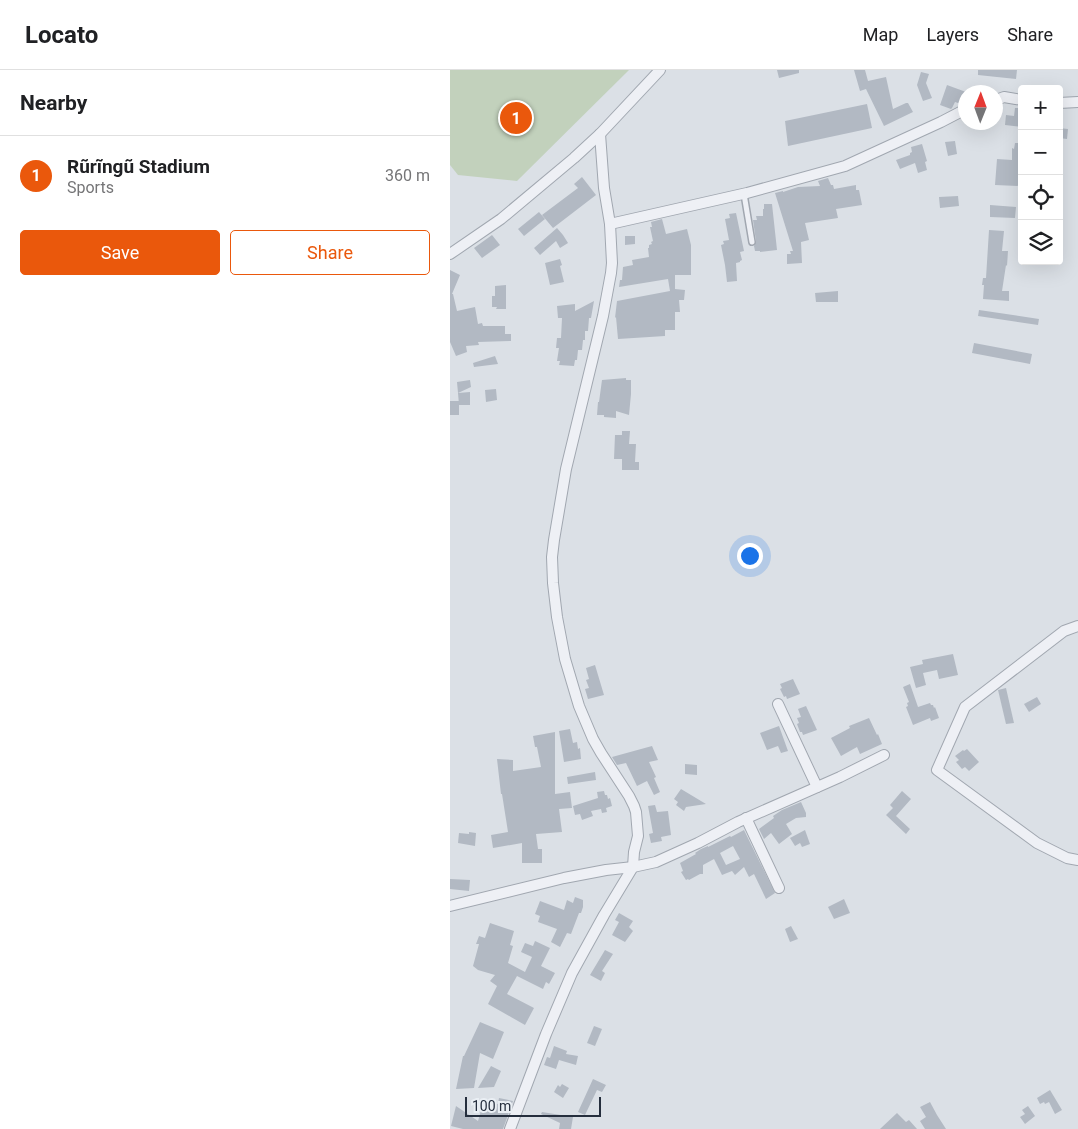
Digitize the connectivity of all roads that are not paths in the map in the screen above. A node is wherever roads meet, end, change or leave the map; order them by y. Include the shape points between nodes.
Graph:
1 (660, 70) edge
2 (1003, 97) edge
3 (1018, 99) edge
4 (1078, 102) edge
5 (1063, 103) edge
6 (958, 113) edge
7 (600, 134) junction
8 (744, 194) junction
9 (610, 224) junction
10 (752, 242) dead end
11 (450, 254) edge
12 (1078, 626) edge
13 (778, 704) dead end
14 (884, 755) dead end
15 (817, 787) junction
16 (746, 818) junction
17 (1078, 860) edge
18 (633, 867) junction
19 (779, 888) dead end
20 (450, 906) edge
21 (510, 1129) edge

1 - 7 street
2 - 3 street
4 - 5 street
6 - 8 street via 846,166
7 - 9 street
7 - 11 street via 501,219
8 - 9 street
8 - 10 lane
9 - 18 street via 612,263 604,316 566,469 552,557 557,617 565,659 584,719 600,753 636,812 638,836
12 - 17 street via 1064,630 965,707 937,770 1036,843
13 - 15 street
14 - 15 street
15 - 16 street
16 - 18 street via 656,862
16 - 19 street
18 - 20 street via 564,878
18 - 21 street via 572,973

